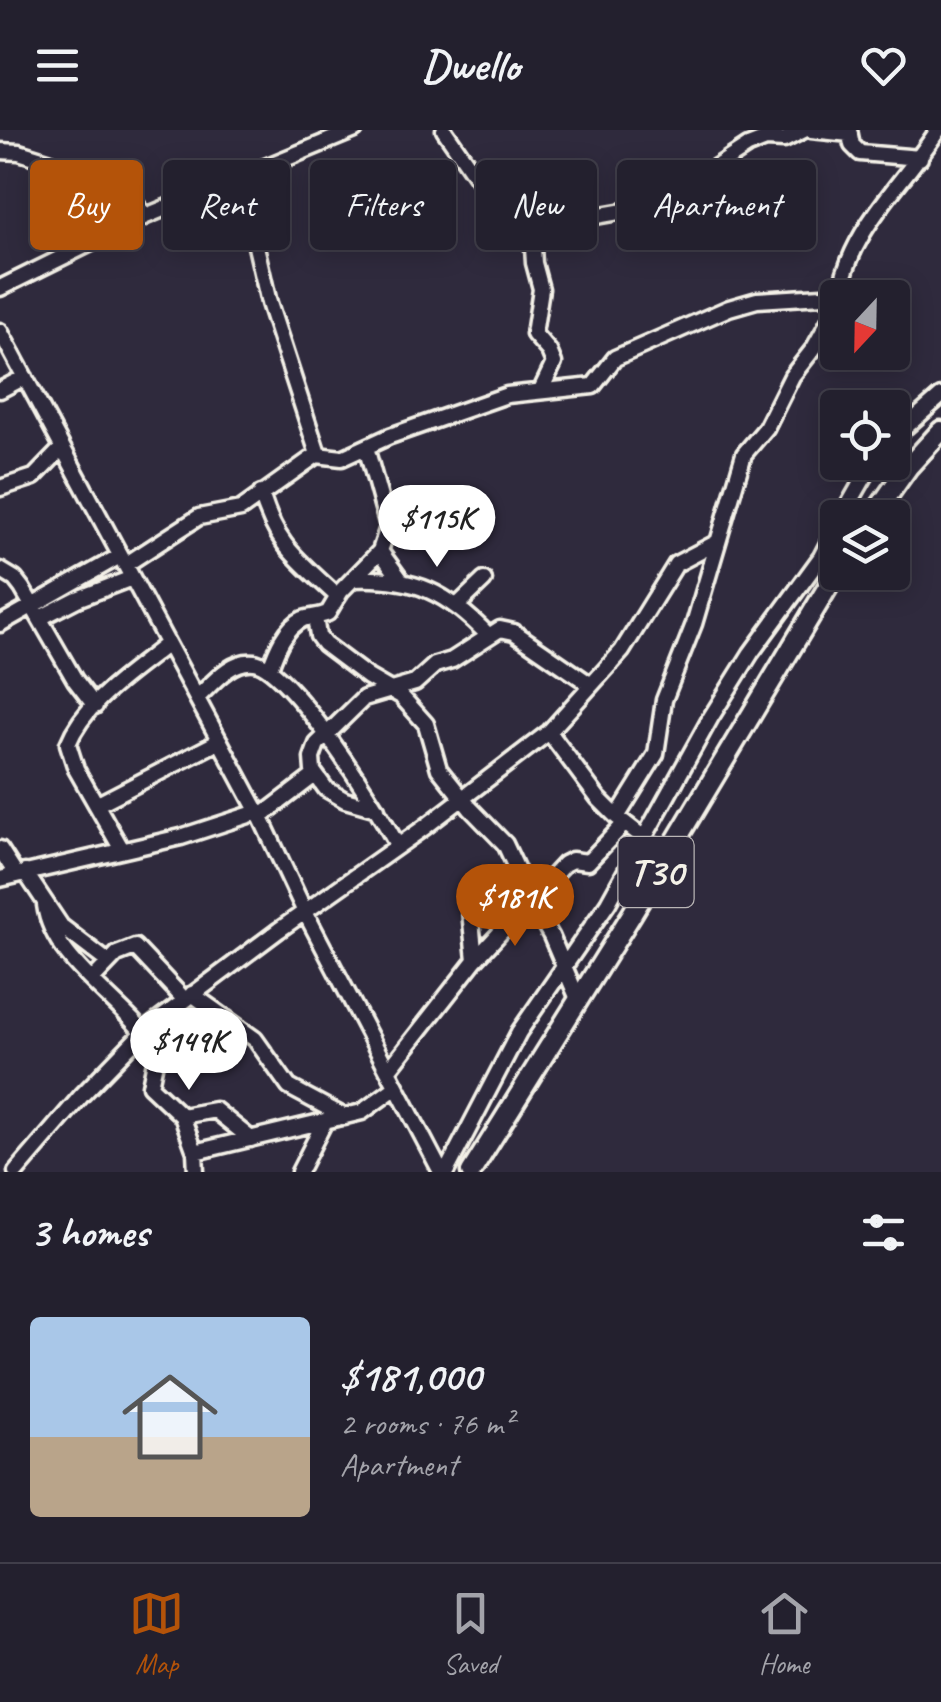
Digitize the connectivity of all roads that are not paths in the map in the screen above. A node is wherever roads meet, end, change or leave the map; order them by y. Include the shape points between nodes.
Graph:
1 (444, 130) edge
2 (808, 130) edge
3 (938, 130) edge
4 (345, 132) edge
5 (849, 132) edge
6 (0, 151) edge
7 (920, 158) junction
8 (279, 160) edge
9 (476, 176) edge
10 (163, 209) edge
11 (597, 215) edge
12 (146, 216) junction
13 (257, 250) edge
14 (533, 250) edge
15 (842, 280) edge
16 (0, 288) edge
17 (820, 300) edge
18 (0, 331) edge
19 (820, 336) edge
20 (24, 377) junction
21 (0, 390) edge
22 (541, 390) junction
23 (941, 396) edge
24 (910, 423) edge
25 (941, 431) edge
26 (366, 447) junction
27 (62, 448) junction
28 (317, 455) junction
29 (0, 488) edge
30 (261, 493) junction
31 (885, 500) edge
32 (716, 543) junction
33 (380, 551) junction
34 (820, 558) edge
35 (126, 566) junction
36 (0, 570) edge
37 (354, 578) junction
38 (401, 580) junction
39 (484, 580) dead end
40 (826, 590) edge
41 (338, 596) junction
42 (458, 605) junction
43 (37, 612) junction
44 (315, 617) junction
45 (0, 624) edge
46 (489, 636) junction
47 (167, 644) junction
48 (270, 668) junction
49 (591, 685) junction
50 (392, 690) junction
51 (196, 698) junction
52 (94, 706) junction
53 (549, 732) junction
54 (324, 734) junction
55 (220, 742) junction
56 (315, 776) junction
57 (461, 797) junction
58 (98, 804) junction
59 (259, 814) junction
60 (380, 814) junction
61 (621, 820) junction
62 (425, 827) junction
63 (645, 838) junction
64 (398, 845) junction
65 (121, 848) junction
66 (0, 849) edge
67 (666, 855) junction
68 (518, 872) junction
69 (20, 873) junction
70 (0, 879) edge
71 (532, 902) junction
72 (45, 904) junction
73 (305, 912) junction
74 (475, 960) junction
75 (108, 962) junction
76 (565, 966) junction
77 (93, 979) junction
78 (188, 997) junction
79 (578, 999) junction
80 (144, 1031) junction
81 (388, 1071) junction
82 (395, 1088) junction
83 (182, 1116) junction
84 (345, 1117) junction
85 (324, 1123) junction
86 (251, 1139) junction
87 (195, 1152) junction
88 (438, 1169) edge
89 (16, 1172) edge
90 (196, 1172) edge
91 (299, 1172) edge
92 (471, 1172) edge

1 - 9 street
2 - 5 street
2 - 11 street via 748,146 647,207
3 - 7 street
4 - 8 street
5 - 7 street via 860,153
6 - 12 street via 48,161 89,189 131,199
7 - 15 street via 860,234
10 - 12 street
12 - 16 street
13 - 28 street
14 - 22 street via 541,289 534,334 554,364
17 - 22 street via 740,304 615,358 593,386
18 - 20 street
19 - 32 street via 744,454
20 - 21 street
20 - 27 street
22 - 26 street
23 - 24 street
25 - 31 main road
26 - 28 street via 337,459
26 - 33 street via 388,527
27 - 29 street via 34,477
27 - 35 street
28 - 30 street
30 - 35 street via 233,512 199,518
30 - 41 street via 280,542
32 - 49 street via 676,564 635,632
32 - 61 street via 664,700 656,754
33 - 37 street
33 - 38 street
34 - 63 street via 741,668
35 - 43 street
35 - 43 street via 66,604
35 - 47 street
36 - 43 street via 15,578
37 - 38 street
37 - 41 street
38 - 42 street
39 - 42 street
40 - 67 main road, T30
41 - 44 street via 328,613
42 - 46 street
43 - 45 street
43 - 52 street
44 - 48 street via 292,628
44 - 50 street via 324,644
46 - 49 street via 500,629 514,632
46 - 50 street
47 - 51 street
47 - 52 street
48 - 51 street via 240,663
48 - 54 street
49 - 53 street
50 - 54 street via 364,698
50 - 57 street via 426,724 434,761
51 - 55 street
52 - 58 street via 67,748
53 - 57 street
53 - 61 street
54 - 56 street via 312,758
54 - 60 street
55 - 58 street
55 - 59 street
56 - 59 street
56 - 60 street via 338,797
57 - 62 street
57 - 68 street via 501,837
58 - 65 street
59 - 65 street
59 - 73 street
60 - 62 street via 406,827
60 - 64 street
61 - 63 street
61 - 71 street via 588,862 564,864
62 - 64 street
63 - 67 street
63 - 76 street
64 - 73 street
65 - 69 street
66 - 69 street
67 - 79 main road, T30
68 - 71 street
68 - 74 street via 470,912
69 - 70 street
69 - 72 street
71 - 74 street
71 - 76 street
72 - 75 street via 72,937
72 - 77 street via 59,944
73 - 78 street
73 - 81 street
74 - 81 street
75 - 77 street
75 - 78 street via 135,947
76 - 79 street
76 - 88 street
77 - 80 street
78 - 80 street
78 - 84 street via 255,1039 289,1088
79 - 92 main road, T30
80 - 83 street via 156,1052 150,1086
80 - 89 street
81 - 82 street
82 - 84 street
82 - 88 street
83 - 86 street via 215,1110
83 - 87 street
84 - 85 street
85 - 86 street
85 - 91 street
86 - 87 street
87 - 90 street

